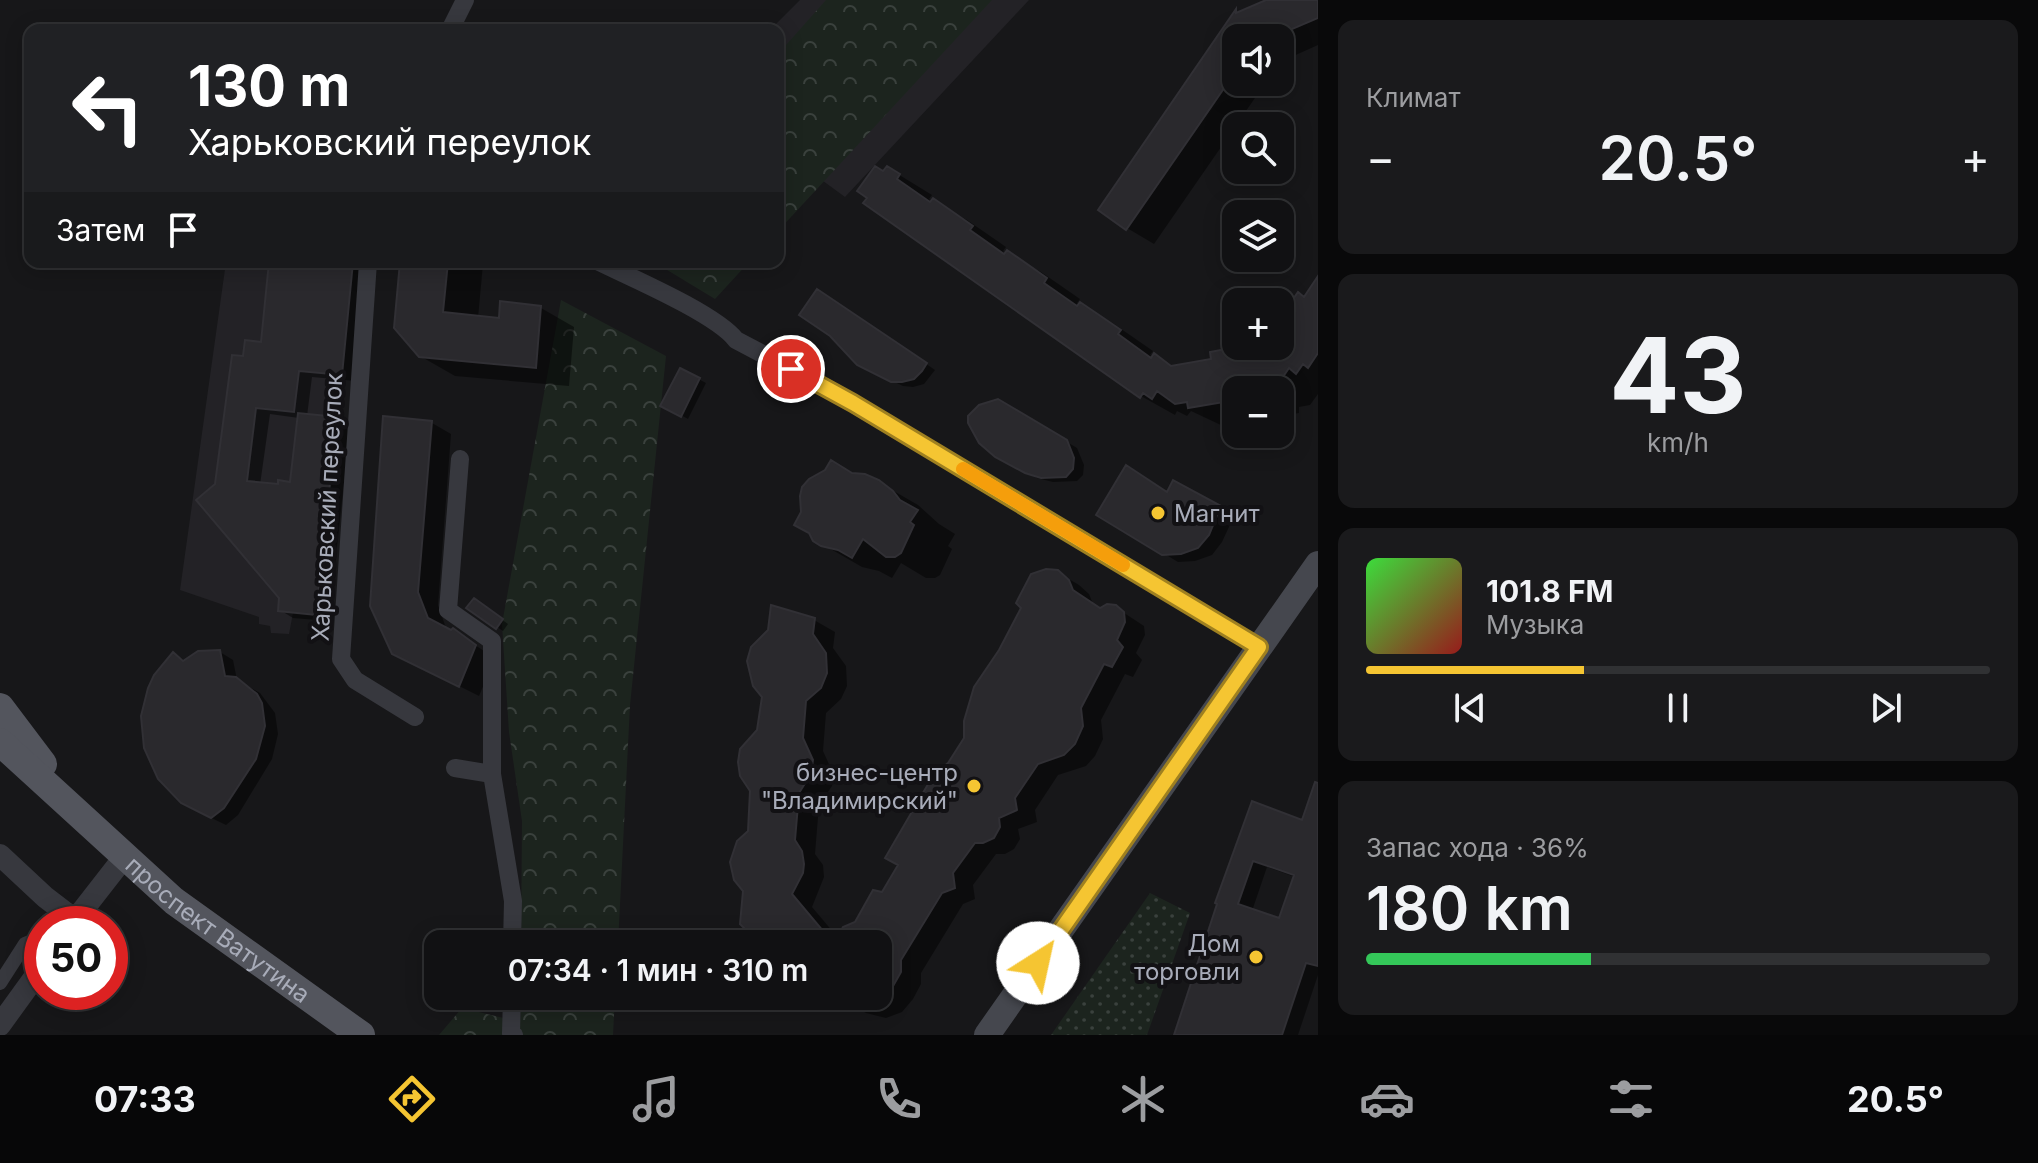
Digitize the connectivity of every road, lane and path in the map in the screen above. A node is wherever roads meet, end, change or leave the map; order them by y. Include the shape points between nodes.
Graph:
1 (465, 0) edge
2 (453, 24) edge
3 (368, 268) edge
4 (611, 268) edge
5 (460, 459) dead end
6 (1318, 564) edge
7 (1259, 647) junction
8 (0, 707) edge
9 (415, 717) dead end
10 (0, 742) edge
11 (455, 768) dead end
12 (492, 774) junction
13 (81, 817) junction
14 (0, 855) edge
15 (125, 856) junction
16 (55, 906) edge
17 (86, 906) edge
18 (512, 930) edge
19 (24, 939) edge
20 (0, 982) edge
21 (24, 992) edge
22 (512, 1010) edge
23 (0, 1025) edge
24 (361, 1035) edge
25 (514, 1035) edge
26 (987, 1035) edge

1 - 2 street
3 - 9 street, Харьковский переулок via 341,659 355,680
4 - 7 street via 827,388
5 - 12 street via 448,610 492,641
6 - 7 main road
7 - 26 main road
8 - 13 main road, проспект Ватутина
10 - 13 main road, проспект Ватутина
11 - 12 street
12 - 18 street via 513,901
13 - 15 main road, проспект Ватутина
14 - 16 street
15 - 17 street
15 - 24 main road, проспект Ватутина via 174,901
19 - 20 street via 19,940
21 - 23 street
22 - 25 street

